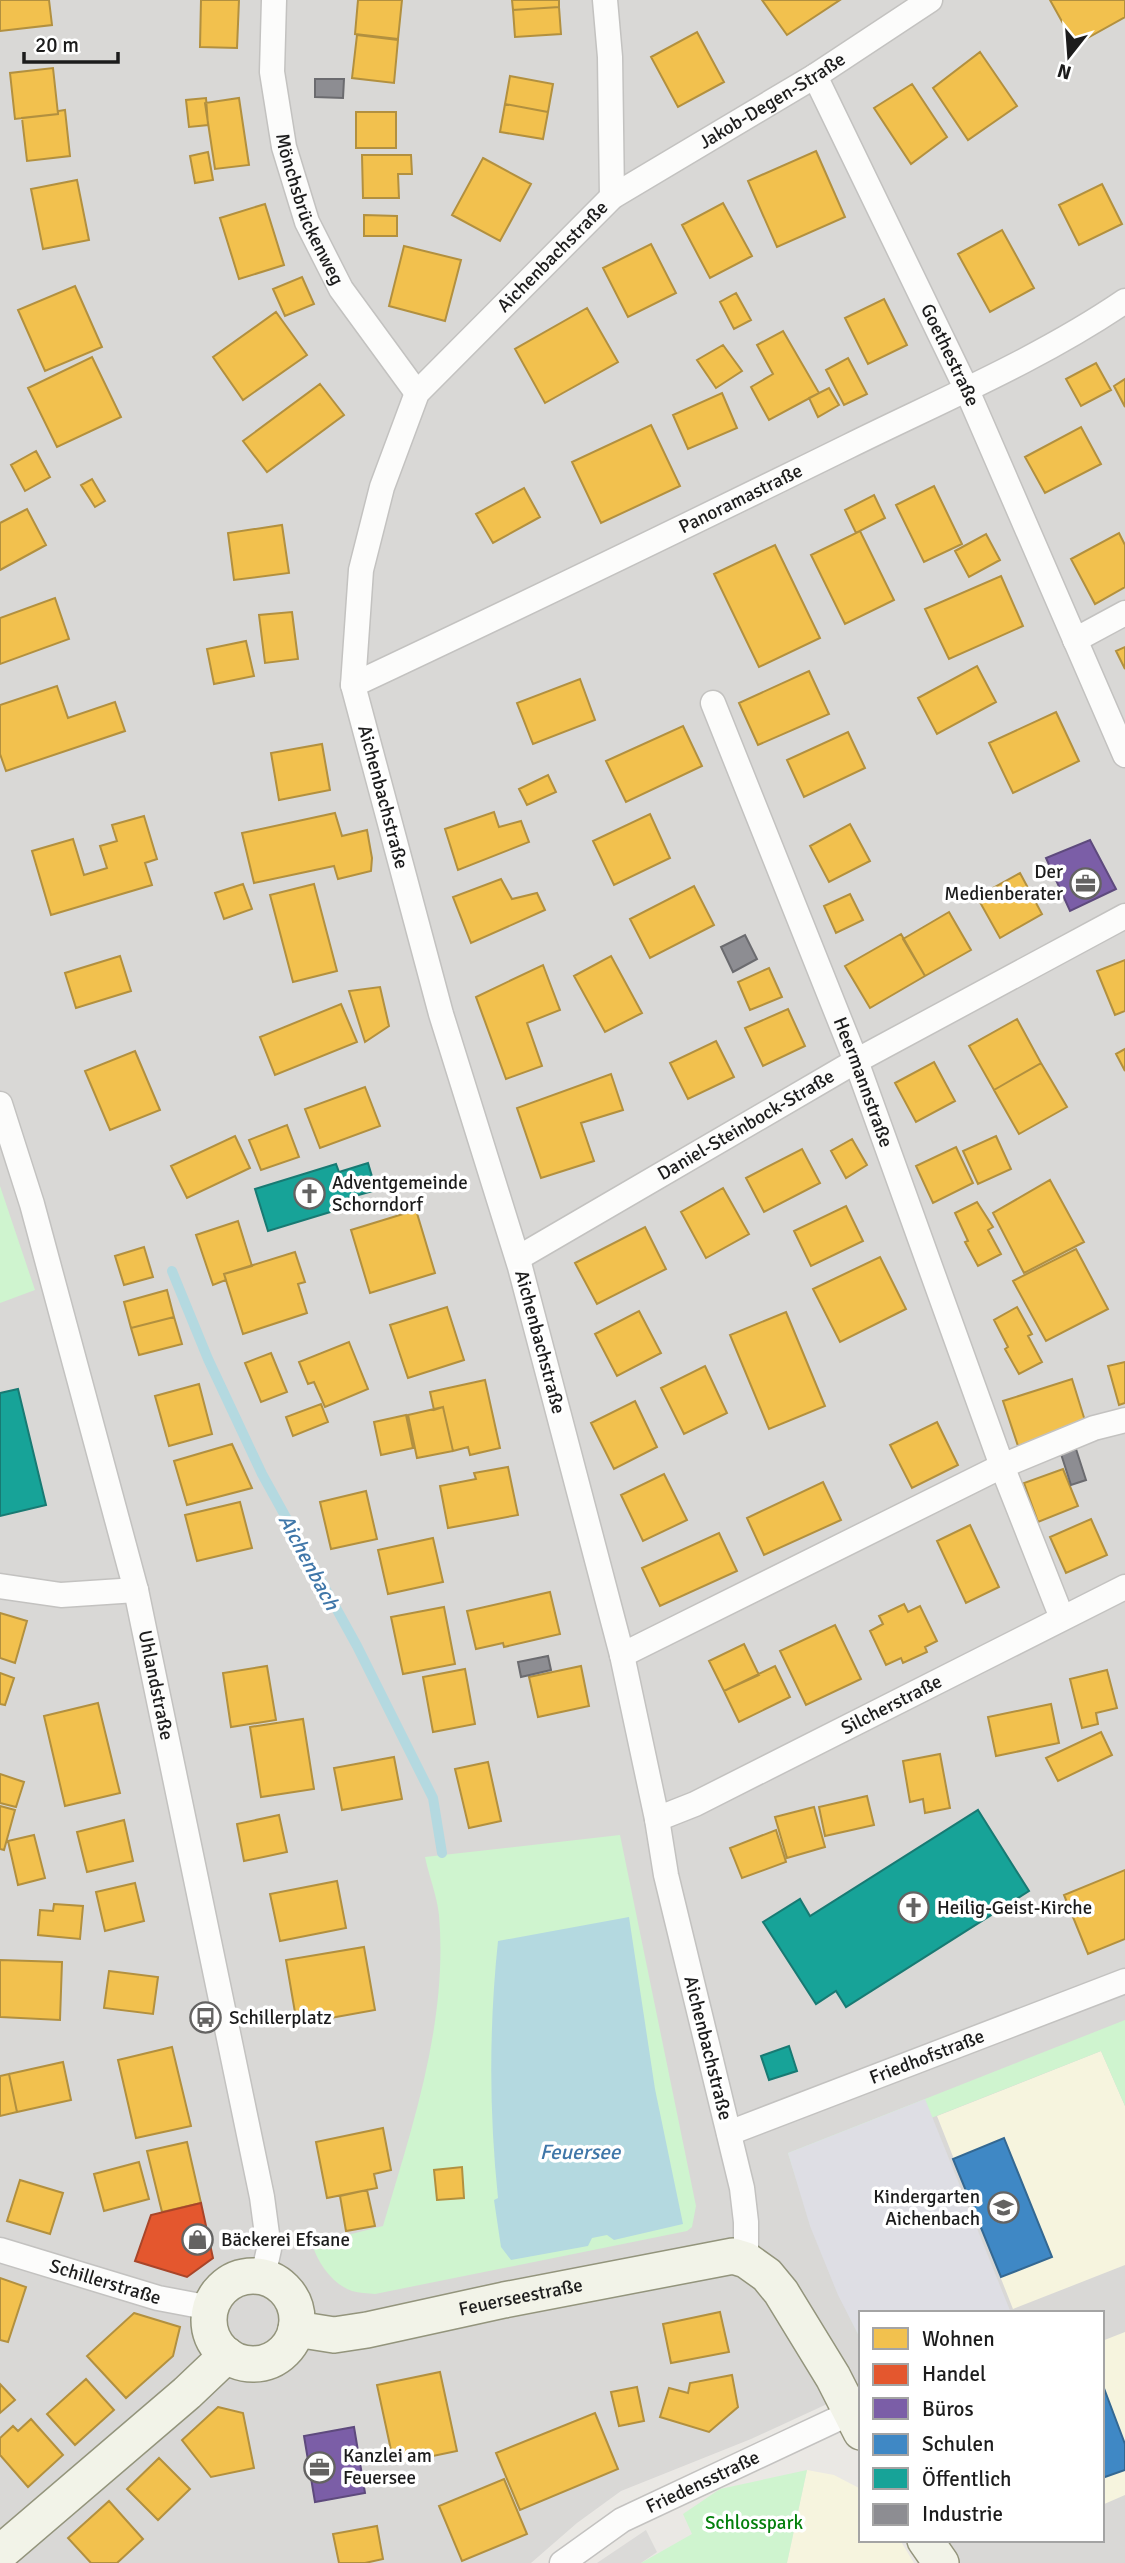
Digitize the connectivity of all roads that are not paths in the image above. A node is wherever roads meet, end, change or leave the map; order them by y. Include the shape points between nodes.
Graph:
1 (274, 0) edge
2 (605, 0) edge
3 (929, 0) edge
4 (815, 76) junction
5 (612, 197) junction
6 (1125, 300) edge
7 (967, 388) junction
8 (417, 393) junction
9 (1125, 612) edge
10 (1075, 640) junction
11 (353, 685) junction
12 (713, 703) dead end
13 (1125, 755) edge
14 (1125, 916) edge
15 (856, 1061) junction
16 (0, 1104) edge
17 (518, 1258) junction
18 (1125, 1420) edge
19 (1002, 1466) junction
20 (0, 1586) edge
21 (1125, 1587) edge
22 (136, 1590) junction
23 (1062, 1618) junction
24 (622, 1655) junction
25 (657, 1819) junction
26 (1125, 1981) edge
27 (729, 2133) junction
28 (0, 2250) edge
29 (746, 2260) junction
30 (263, 2276) junction
31 (211, 2308) junction
32 (296, 2329) junction
33 (227, 2355) junction
34 (855, 2422) edge
35 (926, 2542) edge
36 (0, 2553) edge
37 (562, 2563) edge
38 (941, 2563) edge

1 - 8 street, Mönchsbrückenweg via 272,72 284,147 307,222 341,289
2 - 5 street, Aichenbachstraße
3 - 4 street, Jakob-Degen-Straße
4 - 5 street, Jakob-Degen-Straße
4 - 7 street, Goethestraße
5 - 8 street, Aichenbachstraße
6 - 7 street, Panoramastraße via 1089,325
7 - 10 street, Goethestraße
7 - 11 street, Panoramastraße
8 - 11 street, Aichenbachstraße via 382,486 361,570
9 - 10 street
10 - 13 street, Goethestraße
11 - 17 street, Aichenbachstraße via 442,1014
12 - 15 street, Heermannstraße
14 - 15 street, Daniel-Steinbock-Straße
15 - 17 street, Daniel-Steinbock-Straße
15 - 19 street, Heermannstraße
16 - 22 street, Uhlandstraße via 32,1204
17 - 24 street, Aichenbachstraße
18 - 19 street
19 - 23 street, Heermannstraße
19 - 24 street
20 - 22 street via 61,1595
21 - 23 street, Silcherstraße
22 - 30 street, Uhlandstraße via 262,2197 269,2249
23 - 25 street, Silcherstraße
24 - 25 street, Aichenbachstraße
25 - 27 street, Aichenbachstraße via 666,1875
26 - 27 street, Friedhofstraße
27 - 29 street, Aichenbachstraße via 745,2210
28 - 31 street, Schillerstraße via 158,2298
29 - 32 main road, Feuerseestraße via 733,2256 711,2259 367,2330 334,2335
29 - 34 main road via 781,2292
30 - 31 main road via 235,2280
30 - 32 main road via 293,2301
31 - 33 main road via 212,2334
32 - 33 main road via 291,2343 268,2361 240,2362
33 - 36 main road
34 - 37 street, Friedensstraße via 622,2520
35 - 38 main road

